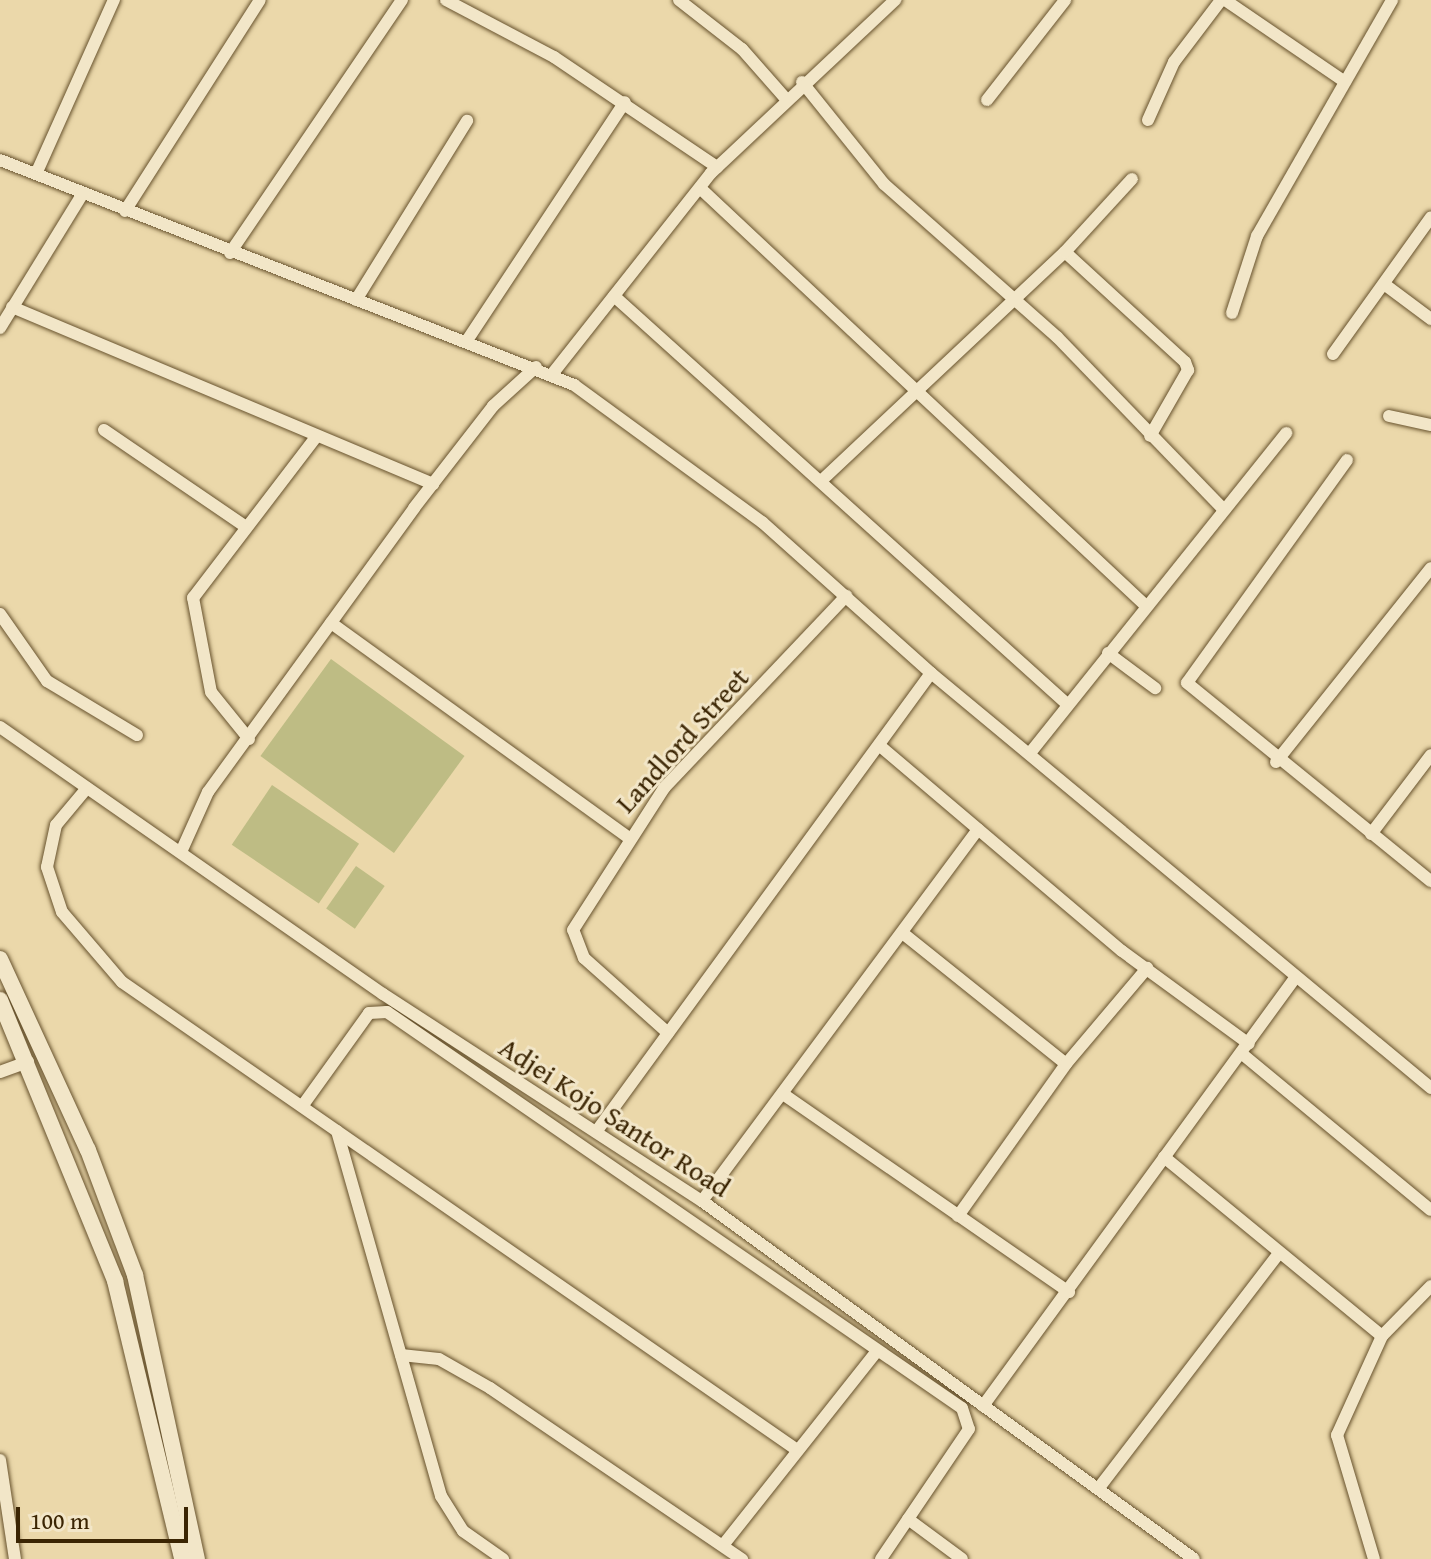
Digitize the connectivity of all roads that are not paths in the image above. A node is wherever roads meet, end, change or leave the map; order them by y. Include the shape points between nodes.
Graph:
1 (114, 0) edge
2 (260, 0) edge
3 (402, 0) edge
4 (446, 0) edge
5 (679, 0) edge
6 (895, 0) edge
7 (1065, 0) edge
8 (1223, 0) edge
9 (1392, 0) edge
10 (802, 82) junction
11 (1345, 82) junction
12 (785, 98) junction
13 (987, 100) dead end
14 (625, 102) junction
15 (1148, 120) dead end
16 (467, 121) dead end
17 (0, 160) edge
18 (717, 167) junction
19 (36, 174) junction
20 (1132, 179) dead end
21 (700, 188) junction
22 (83, 193) junction
23 (125, 211) junction
24 (1431, 217) edge
25 (1065, 252) junction
26 (230, 253) junction
27 (1384, 284) junction
28 (614, 296) junction
29 (1013, 298) junction
30 (356, 300) junction
31 (12, 307) junction
32 (1232, 313) dead end
33 (1431, 319) edge
34 (0, 328) edge
35 (468, 339) junction
36 (1333, 354) dead end
37 (536, 367) junction
38 (553, 373) junction
39 (917, 392) junction
40 (1389, 416) dead end
41 (1431, 425) edge
42 (104, 430) dead end
43 (1286, 433) dead end
44 (317, 436) junction
45 (1150, 436) junction
46 (1347, 460) dead end
47 (821, 481) junction
48 (433, 484) junction
49 (1222, 508) junction
50 (246, 527) junction
51 (1431, 568) edge
52 (846, 596) junction
53 (1145, 605) junction
54 (0, 614) edge
55 (331, 623) junction
56 (1108, 653) junction
57 (931, 673) junction
58 (1155, 688) dead end
59 (1067, 704) junction
60 (0, 727) edge
61 (137, 735) dead end
62 (249, 739) junction
63 (880, 746) junction
64 (1030, 753) junction
65 (1431, 755) edge
66 (1276, 762) junction
67 (87, 788) junction
68 (978, 829) junction
69 (1371, 834) junction
70 (628, 837) junction
71 (181, 852) junction
72 (1431, 881) edge
73 (905, 935) junction
74 (0, 959) edge
75 (1147, 968) junction
76 (1295, 978) junction
77 (0, 1000) edge
78 (668, 1033) junction
79 (1245, 1048) junction
80 (28, 1062) junction
81 (1066, 1064) junction
82 (0, 1072) edge
83 (1431, 1088) edge
84 (783, 1094) junction
85 (303, 1105) junction
86 (337, 1131) junction
87 (596, 1132) junction
88 (1164, 1157) junction
89 (702, 1201) junction
90 (1431, 1210) edge
91 (958, 1216) junction
92 (1279, 1253) junction
93 (1431, 1286) edge
94 (1069, 1292) junction
95 (1382, 1336) junction
96 (877, 1351) junction
97 (401, 1355) junction
98 (983, 1406) junction
99 (797, 1450) junction
100 (0, 1460) edge
101 (1098, 1489) junction
102 (908, 1519) junction
103 (724, 1544) junction
104 (0, 1558) edge
105 (15, 1558) edge
106 (182, 1559) edge
107 (197, 1559) edge
108 (503, 1559) edge
109 (742, 1559) edge
110 (881, 1559) edge
111 (962, 1559) edge
112 (1194, 1559) edge
113 (1374, 1559) edge

1 - 19 street
2 - 23 street
3 - 26 street
4 - 14 street
5 - 12 street via 742,49
6 - 10 street
7 - 13 street
8 - 11 street
8 - 15 street via 1174,62
9 - 11 street
10 - 12 street
10 - 29 street via 892,192
11 - 32 street via 1257,236
12 - 18 street
14 - 18 street
14 - 35 street
16 - 30 street
17 - 19 street
18 - 21 street
19 - 22 street
20 - 25 street
21 - 28 street
21 - 39 street
22 - 23 street
22 - 31 street
23 - 26 street
24 - 27 street
25 - 29 street
25 - 45 street via 1185,362 1188,370
26 - 30 street
27 - 33 street
27 - 36 street
28 - 38 street
28 - 47 street
29 - 39 street
29 - 45 street
30 - 35 street
31 - 34 street
31 - 44 street
35 - 37 street
37 - 38 street
37 - 48 street via 493,406
38 - 52 street via 762,522
39 - 47 street
39 - 53 street
40 - 41 street
42 - 50 street
43 - 49 street
44 - 48 street
44 - 50 street
45 - 49 street
46 - 66 street via 1187,683
47 - 59 street
48 - 55 street
49 - 53 street
50 - 62 street via 193,598 211,692
51 - 66 street
52 - 57 street
52 - 70 street, Landlord Street
53 - 56 street
54 - 61 street via 47,681
55 - 62 street
55 - 70 street
56 - 58 street
56 - 59 street
57 - 63 street
57 - 64 street
59 - 64 street
60 - 67 street, Adjei Kojo Santor Road
62 - 71 street via 208,792
63 - 68 street
63 - 78 street
64 - 76 street
65 - 69 street
66 - 69 street
67 - 71 street, Adjei Kojo Santor Road
67 - 85 street via 47,842 47,867 62,912 122,982
68 - 73 street
68 - 75 street
69 - 72 street
70 - 78 street, Landlord Street via 573,930 575,942
71 - 87 street, Adjei Kojo Santor Road
73 - 81 street
73 - 84 street
74 - 107 street via 88,1150 135,1275
75 - 79 street
75 - 81 street
76 - 79 street
76 - 83 street
77 - 80 street
78 - 87 street
79 - 88 street
79 - 90 street
80 - 82 street
80 - 106 street via 129,1324
81 - 91 street
84 - 89 street
84 - 91 street
85 - 86 street
85 - 96 street via 369,1013 387,1012
86 - 97 street
86 - 99 street
87 - 89 street, Adjei Kojo Santor Road
88 - 92 street
88 - 94 street
89 - 98 street, Adjei Kojo Santor Road
91 - 94 street
92 - 95 street
92 - 101 street
93 - 95 street
94 - 98 street
95 - 113 street via 1345,1404 1337,1435
96 - 99 street
96 - 102 street via 970,1418
97 - 103 street via 439,1359 490,1388
97 - 108 street via 445,1504 463,1531
98 - 101 street, Adjei Kojo Santor Road
99 - 103 street
100 - 105 street
101 - 112 street, Adjei Kojo Santor Road
102 - 110 street
102 - 111 street
103 - 109 street
104 - 105 street

